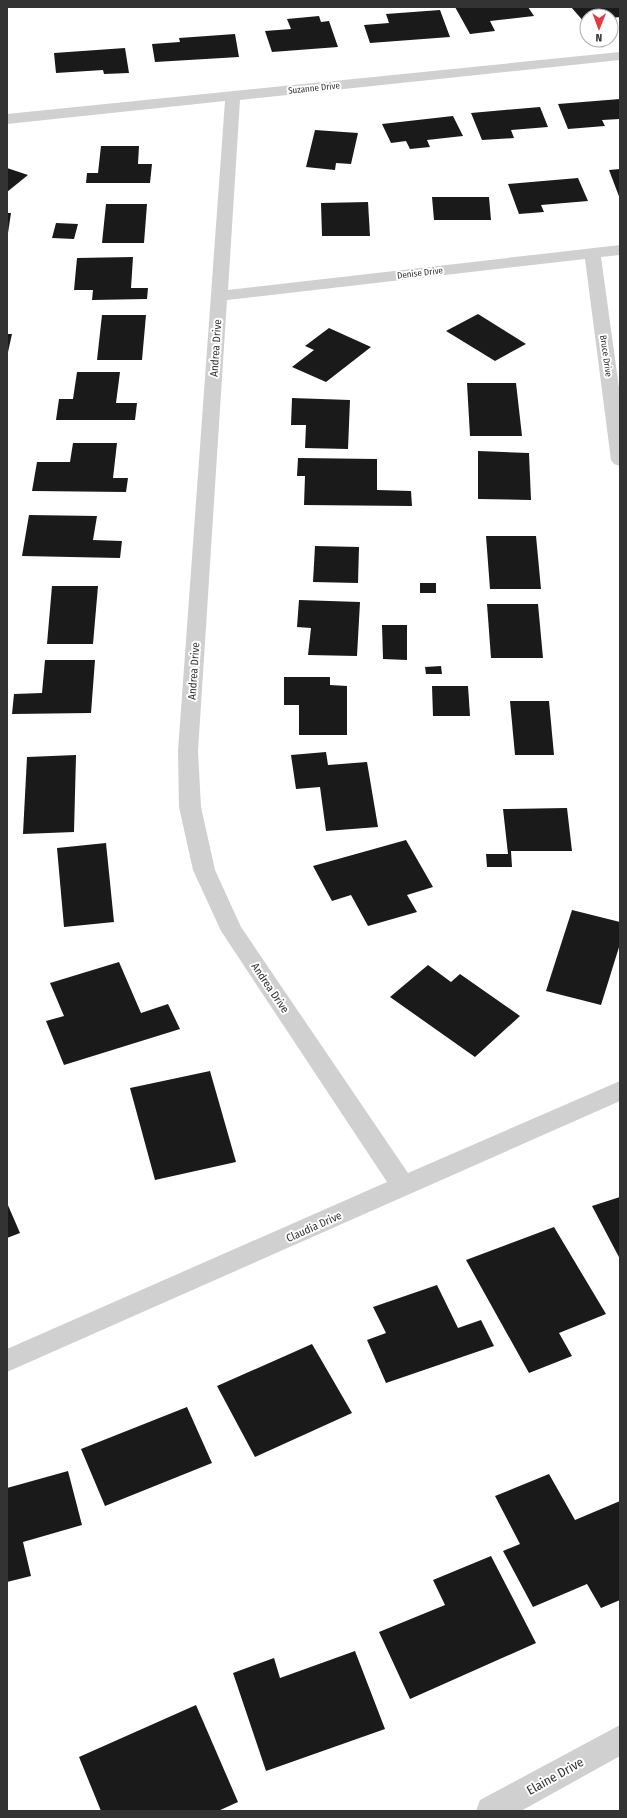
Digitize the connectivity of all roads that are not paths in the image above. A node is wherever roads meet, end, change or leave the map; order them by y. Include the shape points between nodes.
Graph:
1 (620, 56) edge
2 (233, 96) junction
3 (7, 119) edge
4 (620, 250) edge
5 (592, 253) junction
6 (220, 296) junction
7 (620, 460) edge
8 (620, 1091) edge
9 (404, 1187) junction
10 (7, 1361) edge
11 (620, 1740) edge
12 (491, 1811) edge

1 - 2 street, Suzanne Drive
2 - 3 street, Suzanne Drive
2 - 6 street, Andrea Drive
4 - 5 street, Denise Drive
5 - 6 street, Denise Drive
5 - 7 street, Bruce Drive
6 - 9 street, Andrea Drive via 188,750 190,807 204,870 232,931
8 - 9 street, Claudia Drive
9 - 10 street, Claudia Drive
11 - 12 street, Elaine Drive

